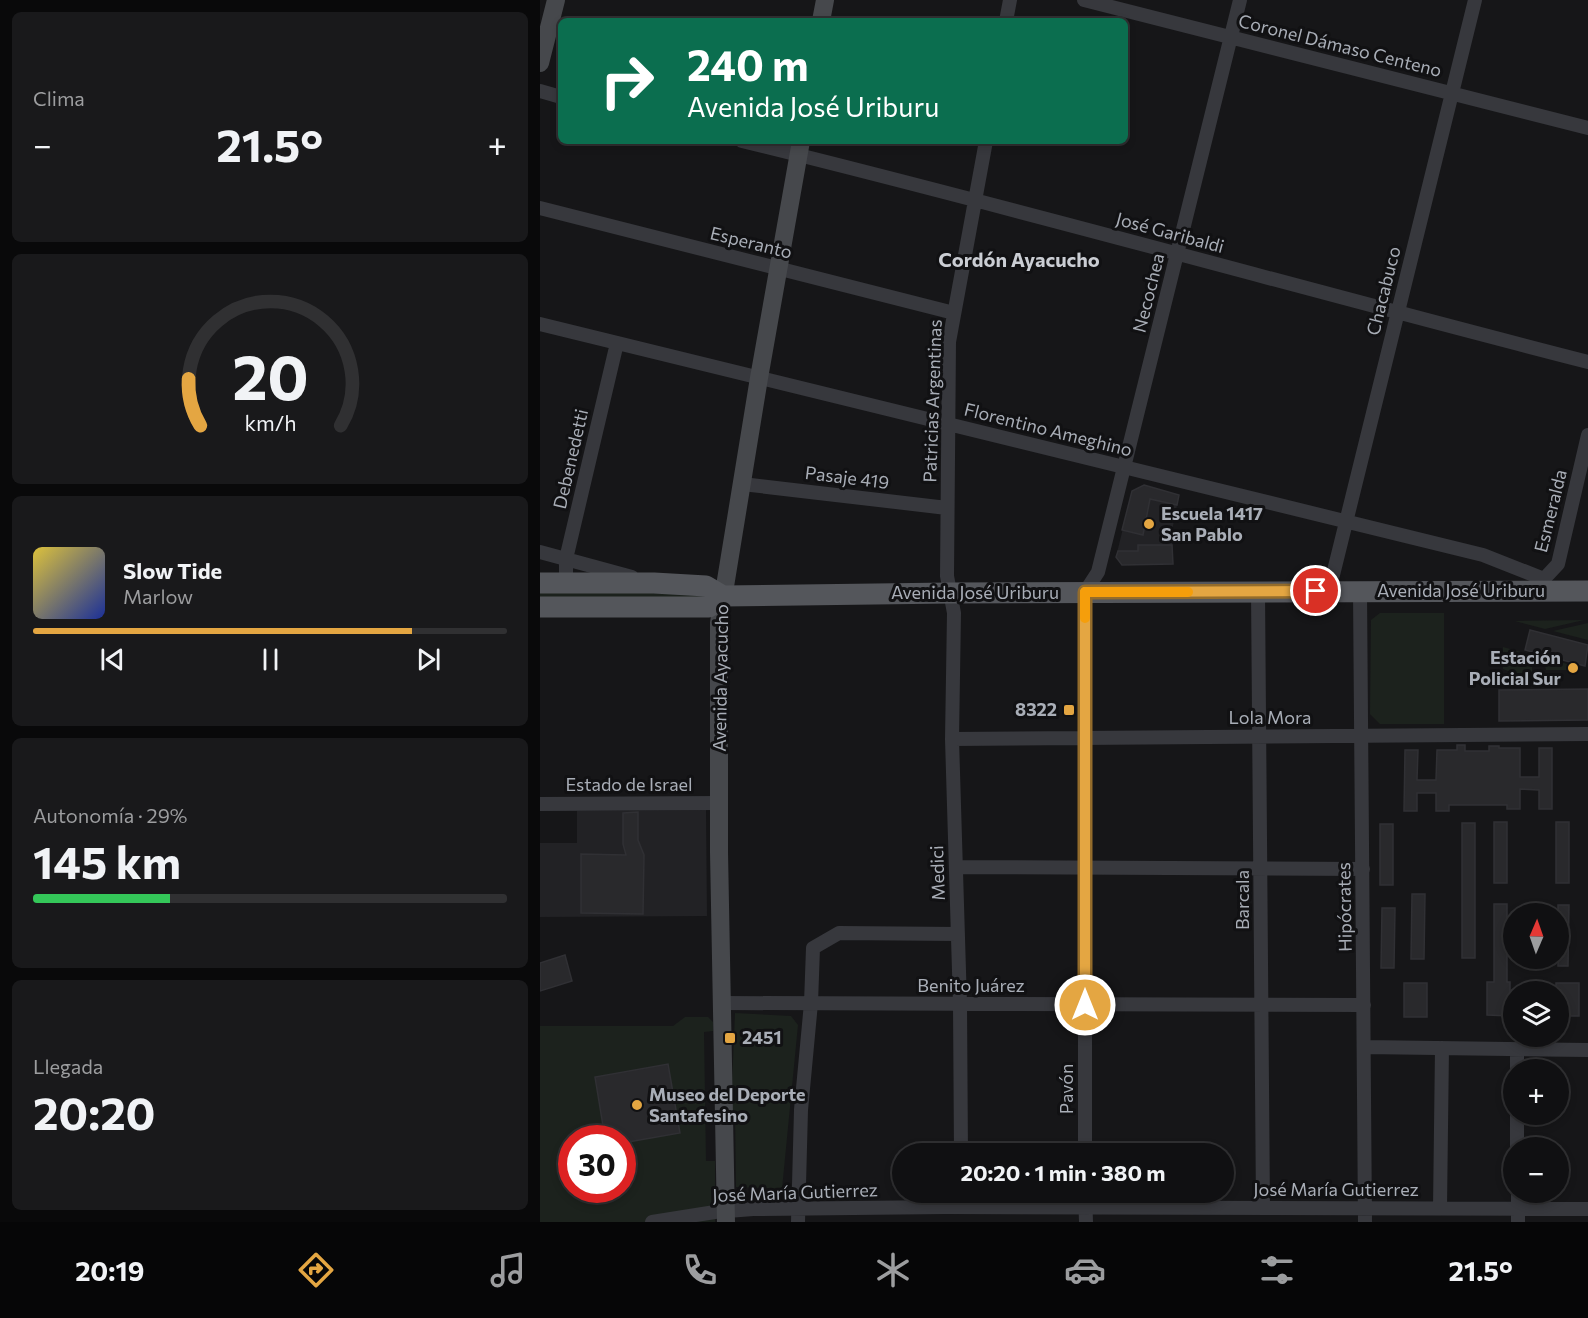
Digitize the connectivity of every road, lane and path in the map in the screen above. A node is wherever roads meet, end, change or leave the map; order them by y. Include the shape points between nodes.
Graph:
1 (556, 0) edge
2 (825, 0) edge
3 (1010, 0) edge
4 (1084, 0) edge
5 (1240, 0) edge
6 (1475, 0) edge
7 (822, 18) edge
8 (1007, 18) edge
9 (1231, 37) junction
10 (540, 63) edge
11 (540, 91) edge
12 (1452, 93) junction
13 (558, 95) edge
14 (1588, 128) edge
15 (767, 144) edge
16 (985, 144) edge
17 (800, 148) edge
18 (976, 200) junction
19 (540, 208) edge
20 (1177, 253) junction
21 (779, 268) junction
22 (954, 313) junction
23 (1397, 314) junction
24 (540, 324) edge
25 (617, 343) junction
26 (1588, 362) edge
27 (759, 378) junction
28 (949, 424) junction
29 (1588, 435) edge
30 (1124, 468) junction
31 (742, 484) junction
32 (947, 508) junction
33 (1346, 522) junction
34 (540, 552) edge
35 (566, 559) junction
36 (540, 583) edge
37 (566, 583) junction
38 (654, 583) junction
39 (1545, 585) junction
40 (1258, 591) junction
41 (1329, 591) junction
42 (1360, 591) junction
43 (1588, 591) edge
44 (723, 592) junction
45 (1085, 592) junction
46 (950, 593) junction
47 (540, 607) edge
48 (1588, 734) edge
49 (1259, 736) junction
50 (1362, 736) junction
51 (1085, 738) junction
52 (952, 739) junction
53 (718, 803) junction
54 (540, 804) edge
55 (956, 867) junction
56 (1085, 867) junction
57 (1260, 868) junction
58 (1363, 869) junction
59 (958, 934) junction
60 (722, 1003) junction
61 (812, 1003) junction
62 (960, 1004) junction
63 (1085, 1005) junction
64 (1262, 1005) junction
65 (1364, 1005) junction
66 (1365, 1047) junction
67 (1442, 1048) junction
68 (1517, 1049) junction
69 (1588, 1050) edge
70 (1517, 1059) edge
71 (961, 1143) edge
72 (1085, 1143) edge
73 (954, 1203) edge
74 (986, 1203) edge
75 (945, 1207) junction
76 (1191, 1208) junction
77 (1263, 1208) junction
78 (1588, 1209) edge
79 (1450, 1213) edge
80 (798, 1215) edge
81 (1086, 1215) edge
82 (1365, 1215) edge
83 (1518, 1215) edge
84 (726, 1217) edge
85 (652, 1222) edge
86 (945, 1222) edge
87 (1191, 1222) edge

1 - 10 main road
2 - 7 main road
3 - 8 street
4 - 9 street, Coronel Dámaso Centeno
5 - 9 street, Necochea
6 - 12 street, Chacabuco
9 - 12 street, Coronel Dámaso Centeno
9 - 20 street, Necochea
11 - 13 street
12 - 14 street, Coronel Dámaso Centeno
12 - 23 street, Chacabuco
15 - 17 street, José Garibaldi
16 - 18 street, Patricias Argentinas
17 - 18 street, José Garibaldi
17 - 21 main road, Avenida Ayacucho
18 - 20 street, José Garibaldi
18 - 22 street, Patricias Argentinas
19 - 21 street, Esperanto
20 - 23 street, José Garibaldi
20 - 30 street, Necochea
21 - 22 street, Esperanto
21 - 27 main road, Avenida Ayacucho
22 - 28 street, Patricias Argentinas
23 - 26 street, José Garibaldi
23 - 33 street, Chacabuco
24 - 25 street, Florentino Ameghino
25 - 27 street, Florentino Ameghino
25 - 35 street, Debenedetti
27 - 28 street, Florentino Ameghino
27 - 31 main road, Avenida Ayacucho
28 - 30 street, Florentino Ameghino
28 - 32 street, Patricias Argentinas
29 - 39 street, Esmeralda via 1558,564
30 - 33 street, Florentino Ameghino
30 - 45 street, Necochea via 1098,572
31 - 32 street, Pasaje 419
31 - 44 main road, Avenida Ayacucho
32 - 46 street, Patricias Argentinas
33 - 39 street, Florentino Ameghino via 1483,555
33 - 41 street, Chacabuco
34 - 35 street
35 - 37 street, Debenedetti
35 - 38 street
36 - 37 main road, Avenida José Uriburu
37 - 38 main road, Avenida José Uriburu
38 - 44 main road, Avenida José Uriburu via 706,586
39 - 42 main road, Avenida José Uriburu
39 - 43 main road, Avenida José Uriburu
40 - 41 main road, Avenida José Uriburu
40 - 45 main road, Avenida José Uriburu
40 - 49 street, Barcala
41 - 42 main road, Avenida José Uriburu
42 - 50 street, Hipócrates
44 - 46 main road, Avenida José Uriburu
44 - 47 main road, Avenida José Uriburu via 709,607
44 - 53 main road, Avenida Ayacucho via 719,623
45 - 46 main road, Avenida José Uriburu
45 - 51 street, Pavón
46 - 52 street, Medici via 954,613
48 - 50 street, Lola Mora
49 - 50 street, Lola Mora
49 - 51 street, Lola Mora
49 - 57 street, Barcala
50 - 58 street, Hipócrates
51 - 52 street, Lola Mora
51 - 56 street, Pavón
52 - 55 street, Medici
53 - 54 street, Estado de Israel
53 - 60 main road, Avenida Ayacucho
55 - 56 street
55 - 59 street, Medici
56 - 57 street
56 - 63 street, Pavón
57 - 58 street
57 - 64 street, Barcala
58 - 65 street, Hipócrates
59 - 61 street via 839,933 813,948
59 - 62 street, Medici
60 - 61 street, Benito Juárez
60 - 84 main road, Avenida Ayacucho
61 - 62 street, Benito Juárez
61 - 80 street via 801,1110
62 - 63 street, Benito Juárez
62 - 71 street, Medici
63 - 64 street, Benito Juárez
63 - 72 street, Pavón
64 - 65 street, Benito Juárez
64 - 77 street, Barcala
65 - 66 street, Hipócrates
66 - 67 street
66 - 82 street, Hipócrates
67 - 68 street
67 - 79 street
68 - 69 street
68 - 70 street
73 - 75 street, José María Gutierrez
74 - 81 street, José María Gutierrez
75 - 80 street, José María Gutierrez
75 - 86 street
76 - 77 street, José María Gutierrez
76 - 81 street, José María Gutierrez
76 - 87 street
77 - 82 street, José María Gutierrez
78 - 83 street, José María Gutierrez
79 - 82 street, José María Gutierrez
79 - 83 street, José María Gutierrez
80 - 84 street, José María Gutierrez
84 - 85 street, José María Gutierrez

